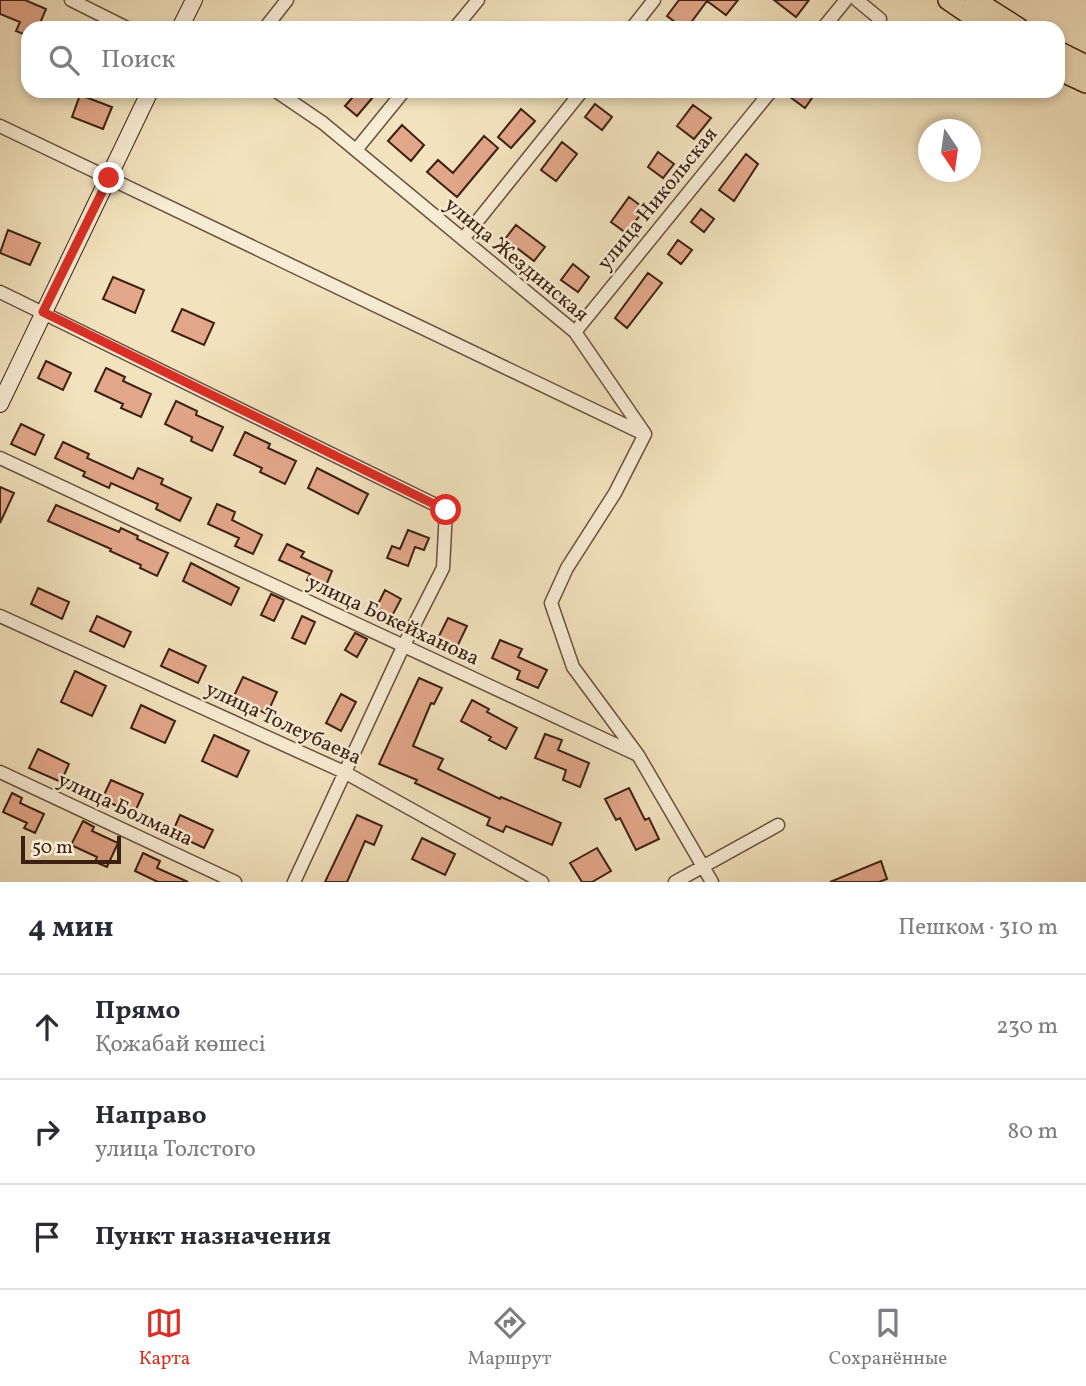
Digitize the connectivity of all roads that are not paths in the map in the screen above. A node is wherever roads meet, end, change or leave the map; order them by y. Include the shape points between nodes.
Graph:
1 (71, 0) edge
2 (194, 0) edge
3 (287, 0) edge
4 (478, 0) edge
5 (654, 0) edge
6 (846, 0) edge
7 (857, 0) edge
8 (948, 0) edge
9 (975, 0) edge
10 (880, 19) dead end
11 (113, 21) edge
12 (184, 21) edge
13 (270, 21) edge
14 (461, 21) edge
15 (638, 21) edge
16 (829, 21) edge
17 (979, 21) edge
18 (1008, 21) edge
19 (1065, 54) edge
20 (1086, 65) edge
21 (1065, 73) edge
22 (1086, 83) edge
23 (147, 98) edge
24 (286, 98) edge
25 (398, 98) edge
26 (576, 98) edge
27 (765, 98) edge
28 (0, 126) edge
29 (356, 150) junction
30 (109, 178) junction
31 (463, 239) junction
32 (0, 292) edge
33 (43, 312) junction
34 (575, 332) junction
35 (0, 404) edge
36 (645, 434) junction
37 (0, 458) edge
38 (0, 615) edge
39 (403, 647) junction
40 (638, 755) junction
41 (0, 772) edge
42 (344, 772) junction
43 (778, 825) dead end
44 (704, 866) junction
45 (235, 882) edge
46 (294, 882) edge
47 (542, 882) edge
48 (676, 882) edge
49 (712, 882) edge

1 - 11 street
2 - 12 street
3 - 13 street
4 - 14 street
5 - 15 street
6 - 16 street
7 - 10 street
8 - 17 main road
9 - 18 main road
19 - 20 main road
21 - 22 main road
23 - 30 street
24 - 29 street, улица Жездинская
25 - 29 street
26 - 31 street
27 - 34 street, улица Никольская
28 - 30 street
29 - 31 street, улица Жездинская
30 - 33 street
30 - 36 street
31 - 34 street, улица Жездинская
32 - 33 street
33 - 35 street
33 - 39 street via 446,510 443,568
34 - 36 street, улица Жездинская
36 - 40 street via 551,603 573,667
37 - 39 street, улица Бокейханова
38 - 42 street, улица Толеубаева
39 - 40 street, улица Бокейханова
39 - 42 street
40 - 44 street
41 - 45 street, улица Болмана
42 - 46 street
42 - 47 street, улица Толеубаева
43 - 44 street
44 - 48 street
44 - 49 street

